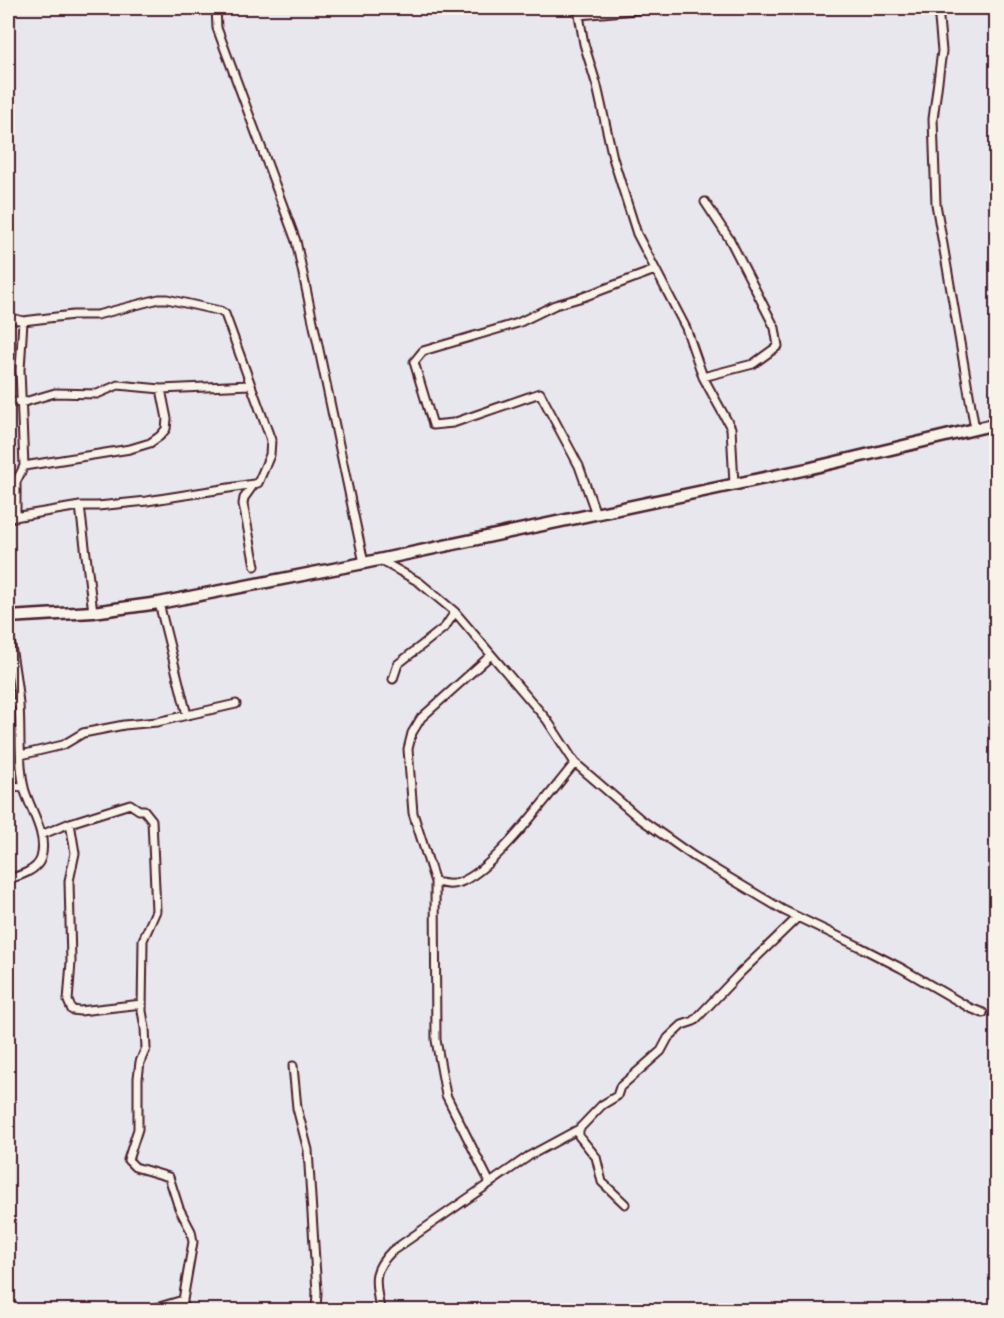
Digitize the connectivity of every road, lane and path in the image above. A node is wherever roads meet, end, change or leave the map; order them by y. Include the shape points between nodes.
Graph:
1 (216, 8) edge
2 (659, 8) edge
3 (938, 8) edge
4 (705, 202) dead end
5 (655, 270) junction
6 (8, 317) edge
7 (23, 321) junction
8 (704, 377) junction
9 (250, 386) junction
10 (161, 389) junction
11 (8, 401) edge
12 (21, 403) junction
13 (996, 424) edge
14 (975, 429) junction
15 (24, 466) junction
16 (254, 484) junction
17 (734, 484) junction
18 (80, 506) junction
19 (596, 514) junction
20 (16, 517) junction
21 (8, 518) edge
22 (380, 560) junction
23 (364, 564) junction
24 (255, 566) dead end
25 (159, 603) junction
26 (93, 612) junction
27 (454, 612) junction
28 (8, 616) edge
29 (8, 624) edge
30 (490, 656) junction
31 (393, 679) dead end
32 (8, 703) edge
33 (19, 703) junction
34 (236, 704) dead end
35 (187, 715) junction
36 (21, 754) junction
37 (575, 763) junction
38 (8, 786) edge
39 (24, 787) junction
40 (70, 823) junction
41 (41, 835) junction
42 (8, 879) edge
43 (435, 882) junction
44 (798, 917) junction
45 (142, 1004) junction
46 (983, 1013) dead end
47 (294, 1066) dead end
48 (579, 1129) junction
49 (490, 1183) junction
50 (625, 1204) dead end
51 (183, 1300) junction
52 (149, 1311) edge
53 (184, 1311) edge
54 (316, 1311) edge
55 (380, 1311) edge

1 - 23 street via 217,28 296,241
2 - 5 street via 579,15 614,158 637,234
3 - 14 street via 942,51 933,118 935,194
4 - 8 street via 730,240 775,328 778,346 753,364
5 - 8 street via 686,328
5 - 19 street via 555,305 518,323 423,351 414,362 433,425 453,423 540,393 579,466
6 - 7 street
7 - 9 street via 97,315 159,298 220,311 228,319
7 - 12 street
8 - 17 street via 731,428
9 - 10 street
9 - 16 street via 272,448 258,483
10 - 12 street via 118,385 97,394 55,393
10 - 15 street via 166,429 150,443
11 - 12 street
12 - 15 street
13 - 14 main road
14 - 17 main road
15 - 20 street via 16,482
16 - 18 street via 147,501
16 - 24 street via 243,504
17 - 19 main road
18 - 20 street
18 - 26 street
19 - 22 main road
20 - 21 street
22 - 23 main road
22 - 27 street via 419,582
23 - 25 main road
25 - 26 main road
25 - 35 street
26 - 28 main road
27 - 30 street
27 - 31 street via 445,627 398,664
29 - 33 street
30 - 37 street via 547,720
30 - 43 street via 421,718 408,749 414,813
32 - 33 street
33 - 36 street
34 - 35 street
35 - 36 street via 83,733 63,745
36 - 39 street
37 - 43 street via 476,873 461,882
37 - 44 street via 639,818 693,856
38 - 39 street
39 - 41 street
40 - 41 street
40 - 45 street via 75,853 69,881 69,1006 80,1011
40 - 45 street via 130,804 144,810 152,820 156,911 143,940
41 - 42 street via 40,861 20,876
43 - 49 street via 436,1040 446,1095
44 - 46 street
44 - 48 street via 694,1021 682,1025 668,1038 661,1051 620,1087 617,1096 602,1105
45 - 51 street via 146,1048 138,1078 138,1129 128,1160 135,1167 169,1177 191,1231 194,1242
47 - 54 street via 297,1108 308,1150
48 - 49 street
48 - 50 street via 579,1136 596,1157 602,1182
49 - 55 street via 379,1263 376,1281
51 - 52 street
51 - 53 street

